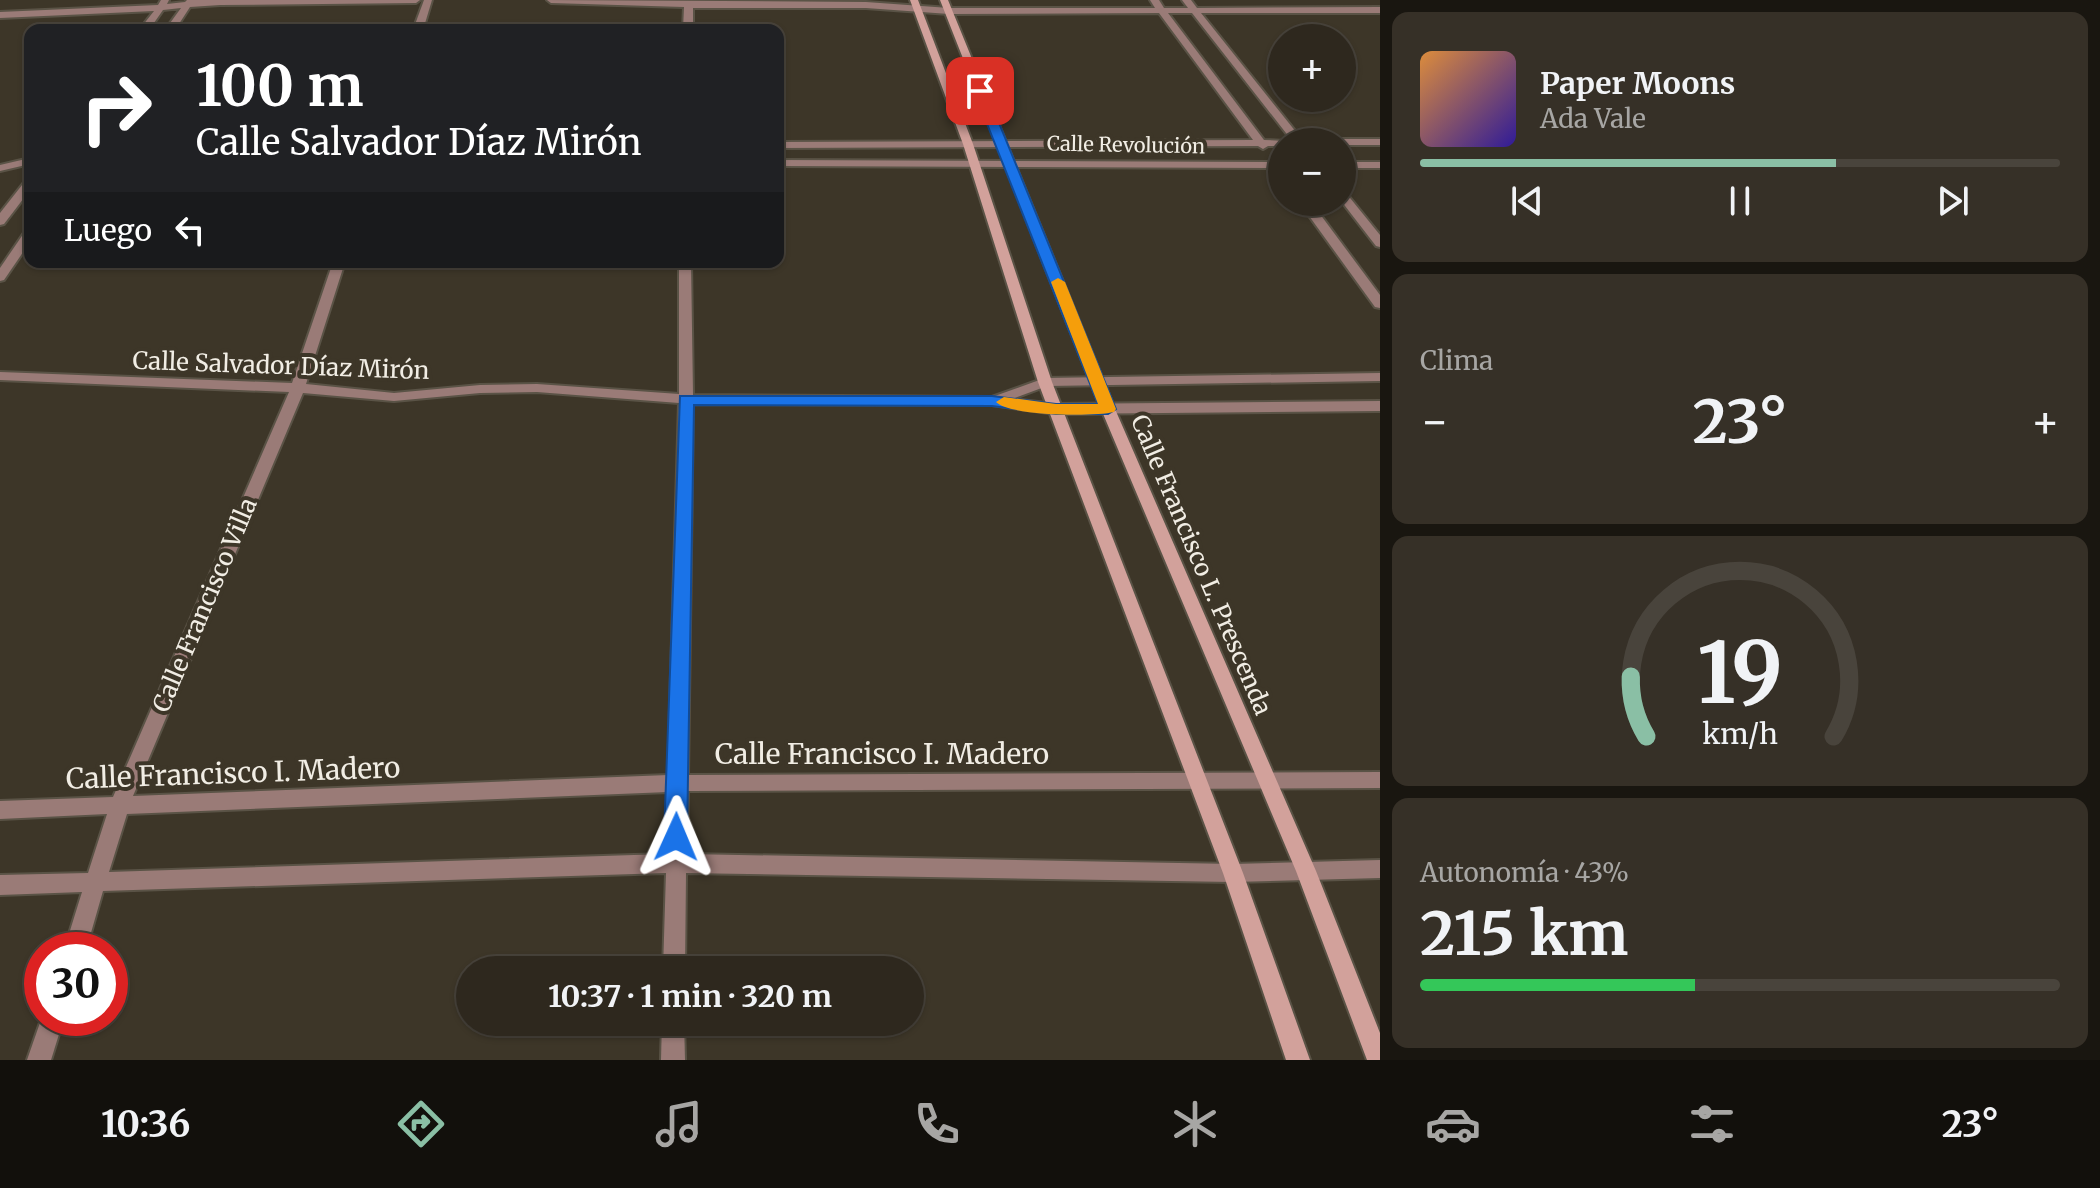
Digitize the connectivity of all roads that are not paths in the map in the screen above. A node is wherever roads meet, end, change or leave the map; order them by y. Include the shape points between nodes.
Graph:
1 (416, 0) edge
2 (428, 0) edge
3 (551, 0) edge
4 (898, 0) edge
5 (1154, 0) edge
6 (1186, 0) edge
7 (190, 2) edge
8 (660, 2) edge
9 (164, 3) edge
10 (689, 3) edge
11 (866, 5) junction
12 (916, 5) edge
13 (946, 6) edge
14 (1380, 10) edge
15 (1195, 11) junction
16 (1163, 12) junction
17 (0, 15) edge
18 (148, 24) edge
19 (174, 24) edge
20 (420, 24) edge
21 (688, 24) edge
22 (1288, 128) edge
23 (1260, 142) junction
24 (1268, 142) edge
25 (1356, 142) edge
26 (1380, 142) edge
27 (968, 144) junction
28 (1001, 144) junction
29 (784, 145) edge
30 (1268, 152) edge
31 (973, 162) junction
32 (1009, 162) junction
33 (24, 163) edge
34 (784, 163) edge
35 (1356, 165) edge
36 (1380, 165) edge
37 (1268, 167) edge
38 (0, 169) edge
39 (24, 171) edge
40 (24, 190) edge
41 (1356, 213) edge
42 (1315, 216) edge
43 (0, 221) edge
44 (24, 242) edge
45 (1380, 243) edge
46 (337, 268) edge
47 (685, 268) edge
48 (0, 277) edge
49 (1380, 304) edge
50 (0, 376) edge
51 (1380, 377) edge
52 (1098, 381) junction
53 (1045, 382) junction
54 (298, 388) junction
55 (686, 399) junction
56 (992, 401) junction
57 (1380, 406) edge
58 (1056, 409) junction
59 (1108, 409) junction
60 (1380, 780) edge
61 (1198, 781) junction
62 (1267, 781) junction
63 (676, 783) junction
64 (119, 806) junction
65 (0, 810) edge
66 (675, 863) junction
67 (1380, 869) edge
68 (1306, 871) junction
69 (1233, 873) junction
70 (96, 883) junction
71 (0, 885) edge
72 (81, 932) edge
73 (674, 956) edge
74 (47, 1036) edge
75 (673, 1036) edge
76 (39, 1060) edge
77 (673, 1060) edge
78 (1298, 1060) edge
79 (1379, 1060) edge

1 - 7 street
2 - 20 street
3 - 8 street
4 - 11 street
5 - 16 street
6 - 15 street
7 - 9 street
7 - 19 street
8 - 10 street
9 - 17 street
9 - 18 street
10 - 11 street
10 - 21 street
11 - 12 street
12 - 13 street
12 - 27 main road
13 - 16 street
13 - 28 main road, Calle Francisco L. Prescenda
14 - 15 street
15 - 16 street
15 - 22 street
16 - 23 street
23 - 24 street, Calle Revolución
23 - 28 street, Calle Revolución
23 - 30 street
25 - 26 street
27 - 28 street, Calle Revolución
27 - 29 street, Calle Revolución
27 - 31 main road
28 - 32 main road, Calle Francisco L. Prescenda
31 - 32 street, Calle Revolución
31 - 34 street, Calle Revolución
31 - 53 main road
32 - 37 street, Calle Revolución
32 - 52 main road, Calle Francisco L. Prescenda
33 - 38 street
35 - 36 street
38 - 39 street
40 - 43 street
41 - 45 street
42 - 49 street
44 - 48 street
46 - 54 street, Calle Francisco Villa
47 - 55 street
50 - 54 street, Calle Salvador Díaz Mirón
51 - 52 street, Calle Salvador Díaz Mirón
52 - 53 street, Calle Salvador Díaz Mirón
52 - 59 main road, Calle Francisco L. Prescenda
53 - 56 street, Calle Salvador Díaz Mirón
53 - 58 main road
54 - 55 street, Calle Salvador Díaz Mirón via 394,397 537,388
54 - 64 street, Calle Francisco Villa
55 - 56 street, Calle Salvador Díaz Mirón
55 - 63 street
56 - 58 street, Calle Salvador Díaz Mirón
57 - 59 street, Calle Salvador Díaz Mirón
58 - 59 street, Calle Salvador Díaz Mirón
58 - 61 main road
59 - 62 main road, Calle Francisco L. Prescenda
60 - 62 street, Calle Francisco I. Madero
61 - 62 street, Calle Francisco I. Madero
61 - 63 street, Calle Francisco I. Madero
61 - 69 main road
62 - 68 main road, Calle Francisco L. Prescenda
63 - 64 street, Calle Francisco I. Madero
63 - 66 street
64 - 65 street, Calle Francisco I. Madero
64 - 70 street, Calle Francisco Villa
66 - 69 street
66 - 70 street
66 - 73 street
67 - 68 street
68 - 69 street
68 - 79 main road, Calle Francisco L. Prescenda
69 - 78 main road
70 - 71 street
70 - 72 street, Calle Francisco Villa
74 - 76 street
75 - 77 street

